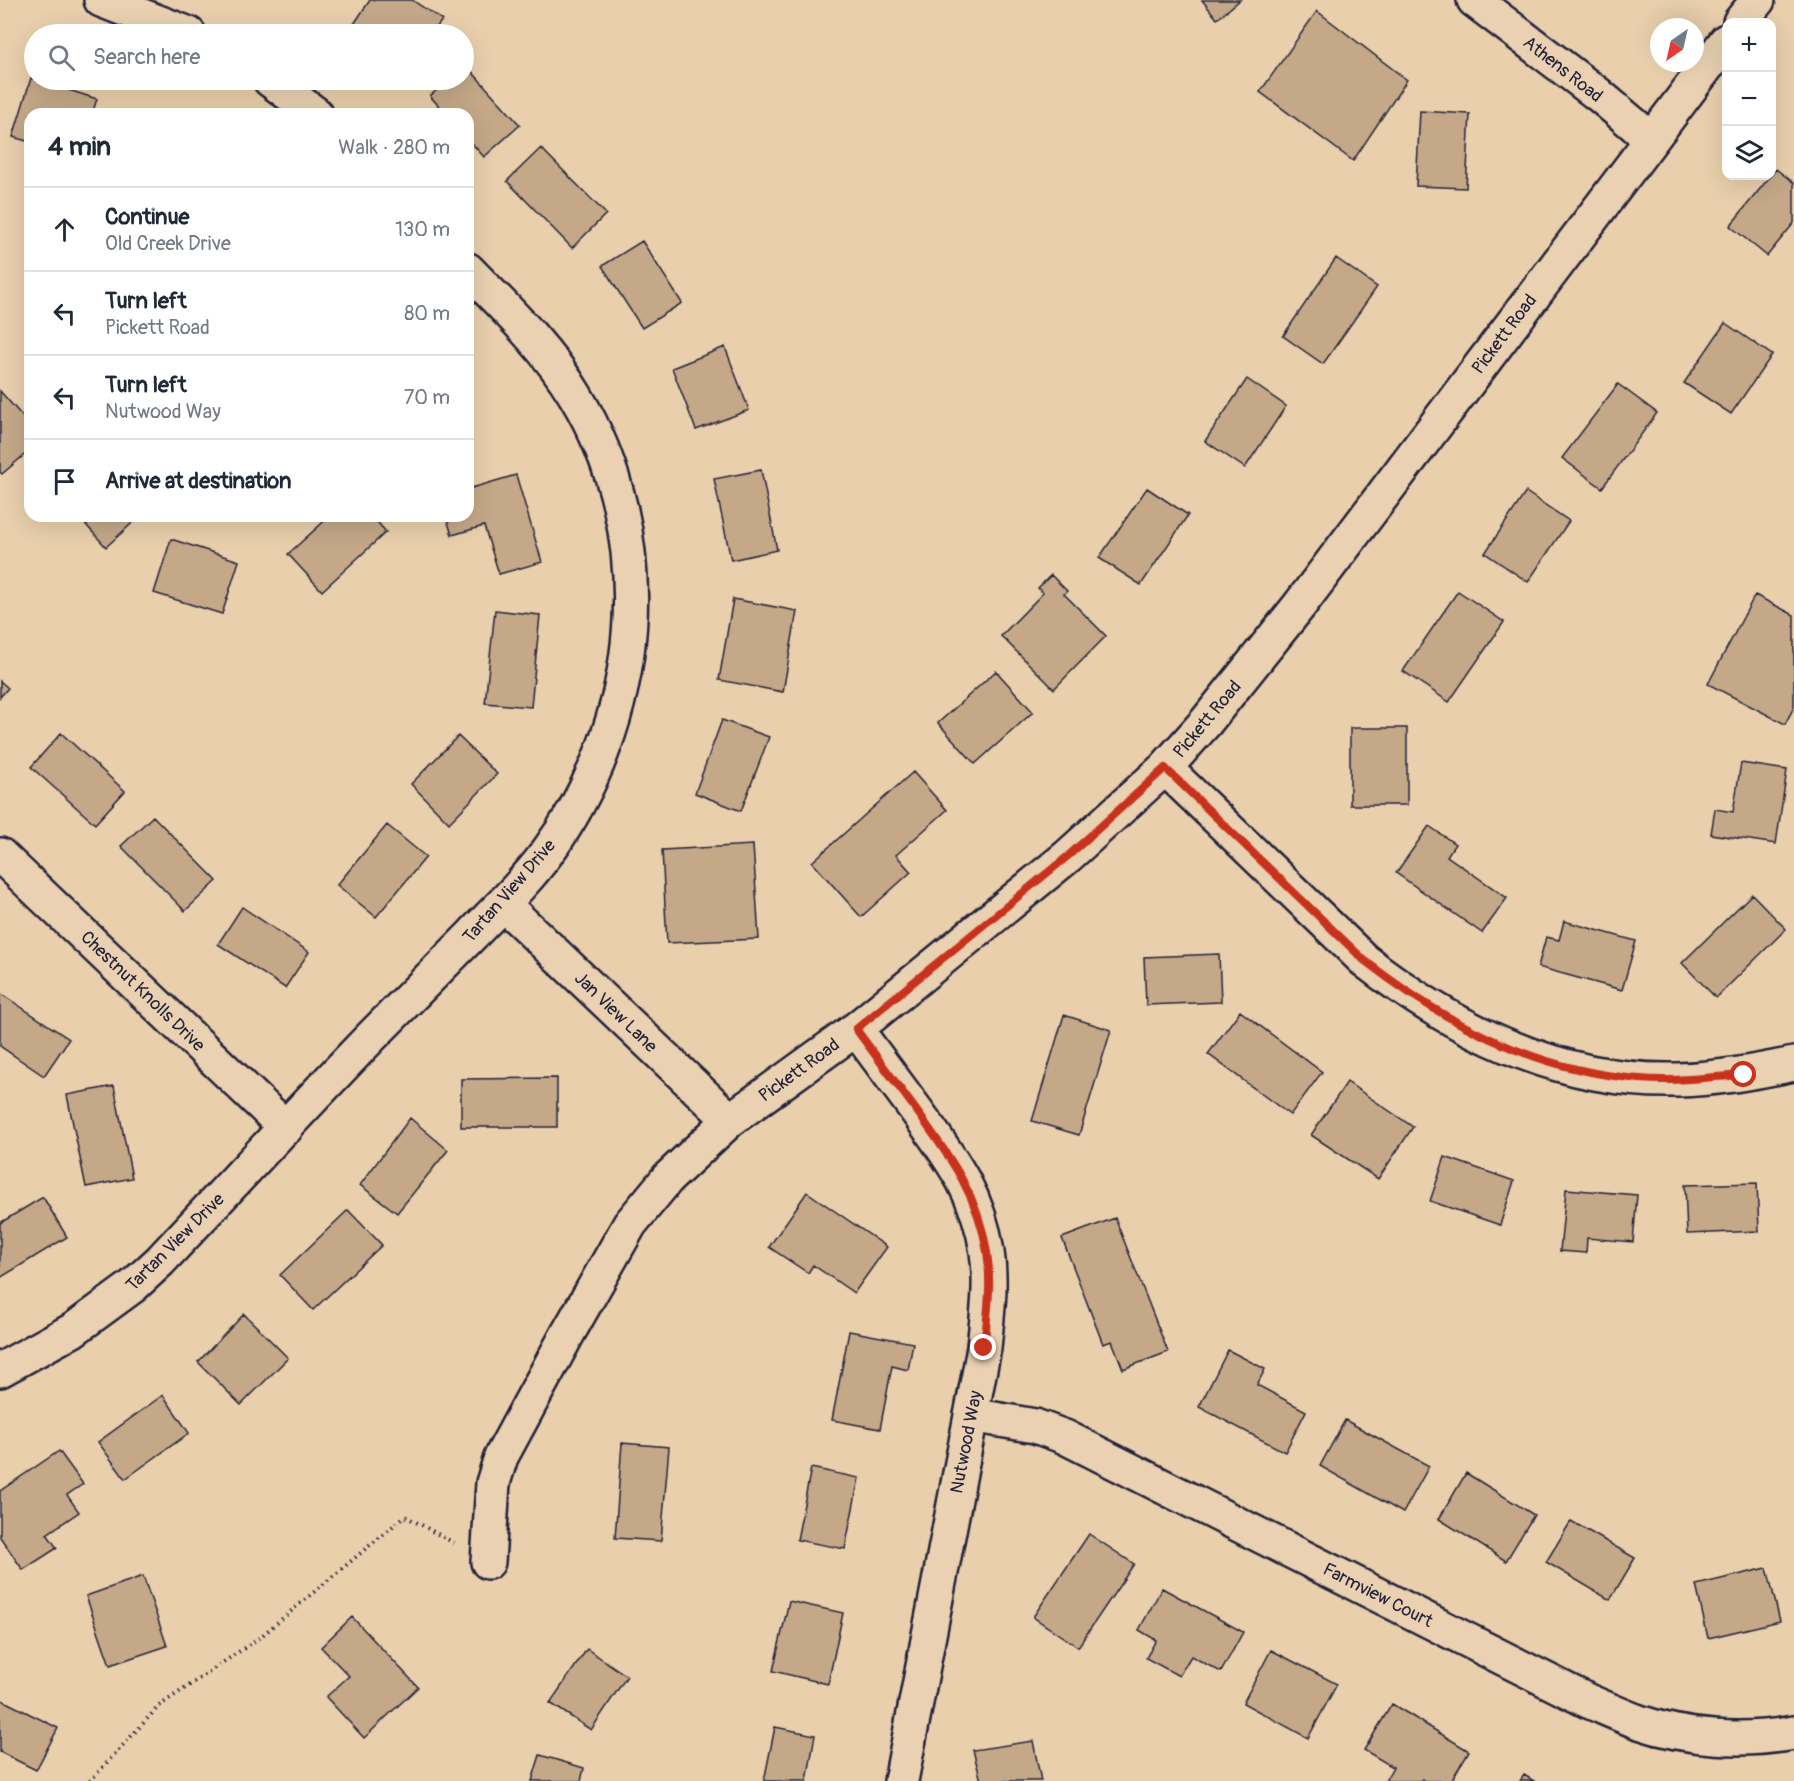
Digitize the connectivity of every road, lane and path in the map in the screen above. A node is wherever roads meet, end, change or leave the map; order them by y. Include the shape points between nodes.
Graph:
1 (101, 0) edge
2 (1474, 0) edge
3 (1758, 0) edge
4 (1743, 18) edge
5 (163, 24) edge
6 (1722, 45) edge
7 (284, 90) edge
8 (308, 108) edge
9 (1651, 139) junction
10 (474, 276) edge
11 (1165, 768) junction
12 (0, 855) edge
13 (503, 904) junction
14 (856, 1029) junction
15 (1794, 1064) edge
16 (730, 1120) junction
17 (286, 1128) junction
18 (0, 1370) edge
19 (970, 1415) junction
20 (488, 1562) joint
21 (1794, 1733) edge
22 (90, 1781) edge
23 (901, 1781) edge

1 - 5 street
2 - 9 street, Athens Road
3 - 4 street
6 - 9 street, Pickett Road
7 - 8 street
9 - 11 street, Pickett Road via 1299,606
10 - 13 street, Tartan View Drive via 530,334 574,393 611,471 629,555 628,650 607,742 585,792 546,854
11 - 14 street, Pickett Road via 1068,856
11 - 15 street via 1364,960 1437,1012 1511,1049 1559,1065 1639,1079 1744,1075
12 - 17 street, Chestnut Knolls Drive
13 - 16 street, Jan View Lane
13 - 17 street, Tartan View Drive
14 - 16 street, Pickett Road
14 - 19 street, Nutwood Way via 954,1162 974,1201 984,1237 989,1286 984,1348
16 - 20 street, Pickett Road via 668,1178 630,1224 567,1335 501,1457 493,1483
17 - 18 street, Tartan View Drive via 133,1286 74,1330
19 - 21 street, Farmview Court via 1035,1426 1065,1437 1588,1701 1640,1722 1730,1738
19 - 23 street, Nutwood Way
20 - 22 path via 405,1516 260,1638 159,1706

